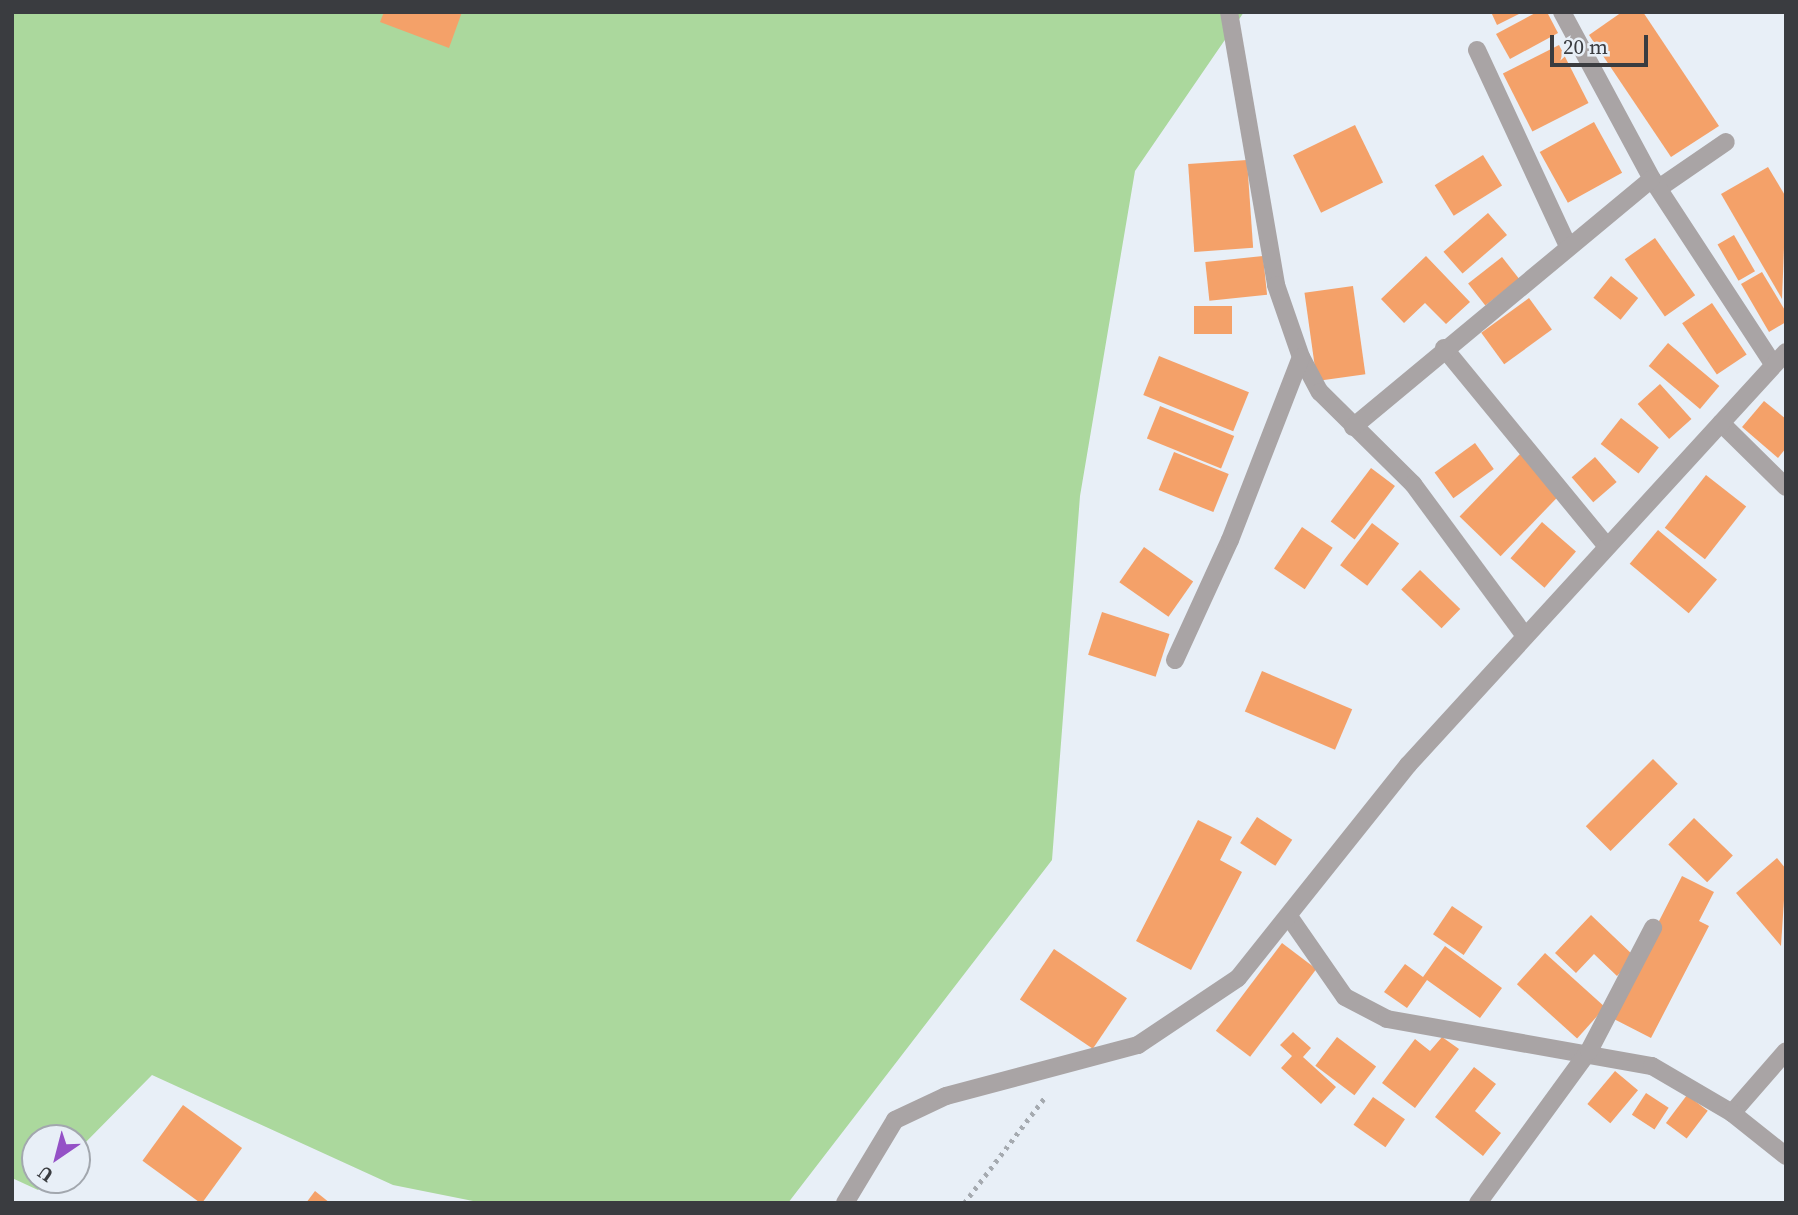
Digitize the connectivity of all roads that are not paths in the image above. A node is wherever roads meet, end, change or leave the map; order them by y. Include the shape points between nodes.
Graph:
1 (1229, 12) edge
2 (1562, 12) edge
3 (1477, 50) dead end
4 (1726, 142) dead end
5 (1656, 183) junction
6 (1567, 244) junction
7 (1444, 348) junction
8 (1301, 357) junction
9 (1779, 358) edge
10 (1721, 423) junction
11 (1353, 427) junction
12 (1786, 487) edge
13 (1605, 544) junction
14 (1525, 636) junction
15 (1175, 660) dead end
16 (1290, 918) junction
17 (1653, 928) dead end
18 (1589, 1051) junction
19 (1786, 1051) edge
20 (1732, 1113) junction
21 (1786, 1156) edge
22 (845, 1203) edge
23 (1478, 1203) edge

1 - 8 street via 1276,285
2 - 5 street
3 - 6 street
4 - 5 street
5 - 6 street
5 - 9 street
6 - 7 street
7 - 11 street
7 - 13 street
8 - 11 street via 1320,393
8 - 15 street via 1230,540
9 - 10 street
10 - 12 street
10 - 13 street
11 - 14 street via 1413,484
13 - 14 street
14 - 16 street via 1408,765
16 - 18 street via 1345,997 1387,1019 1427,1031
16 - 22 street via 1238,978 1138,1045 946,1096 895,1120
17 - 18 street
18 - 20 street via 1652,1066
18 - 23 street
19 - 20 street
20 - 21 street

